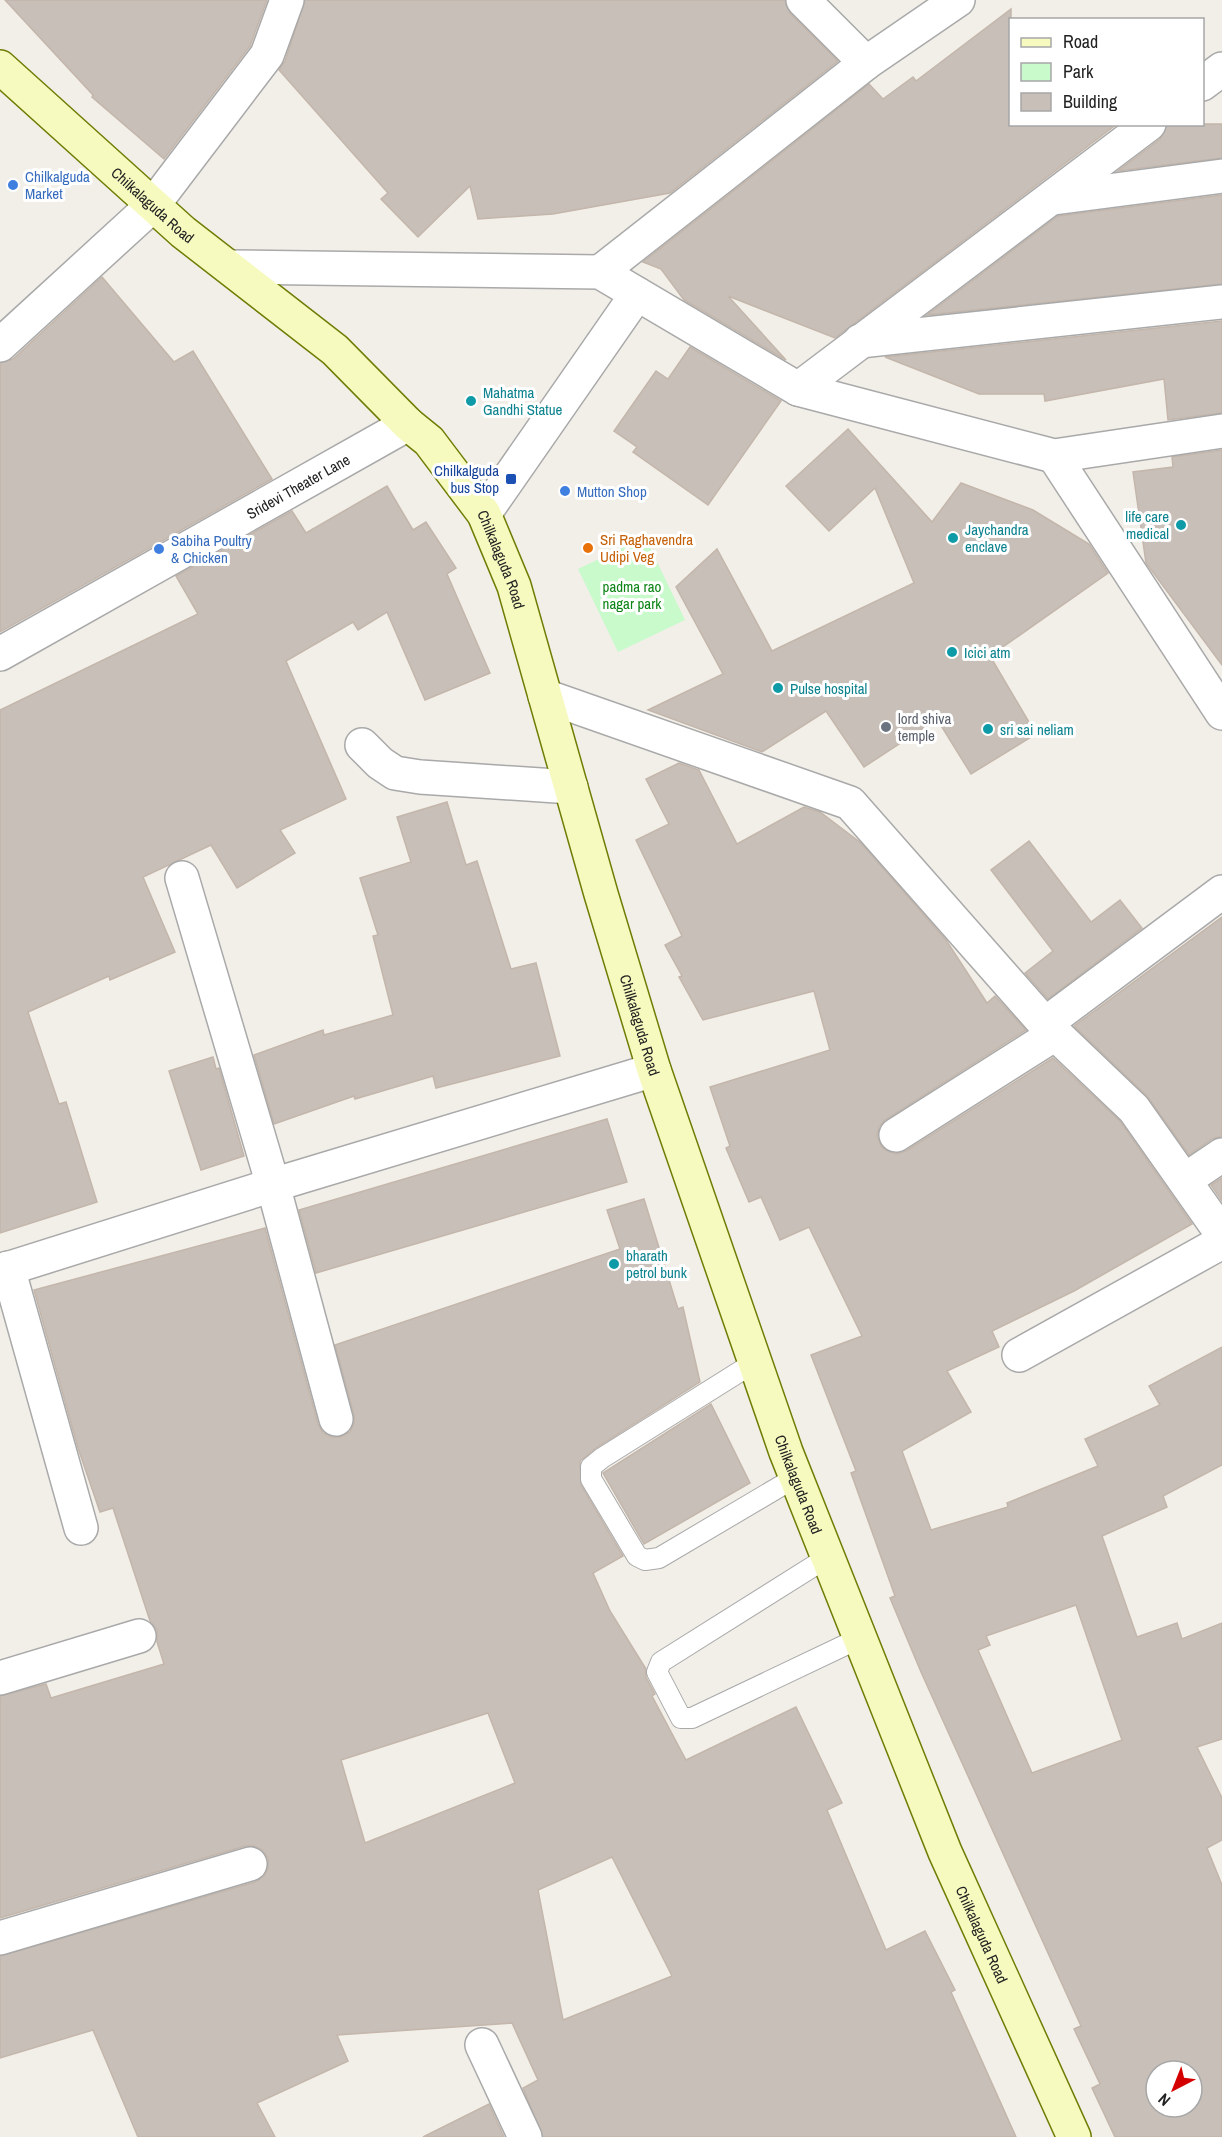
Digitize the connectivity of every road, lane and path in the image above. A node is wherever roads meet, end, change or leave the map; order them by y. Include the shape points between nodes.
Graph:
1 (287, 0) edge
2 (803, 0) edge
3 (958, 0) edge
4 (866, 63) junction
5 (0, 67) edge
6 (1222, 69) edge
7 (1204, 83) edge
8 (1146, 126) edge
9 (1222, 176) edge
10 (1052, 198) junction
11 (153, 205) junction
12 (231, 267) junction
13 (600, 272) junction
14 (637, 294) junction
15 (1222, 302) edge
16 (860, 341) junction
17 (0, 345) edge
18 (798, 389) junction
19 (408, 424) junction
20 (1222, 431) edge
21 (1054, 456) junction
22 (484, 514) junction
23 (0, 654) edge
24 (545, 696) junction
25 (1222, 713) edge
26 (362, 745) dead end
27 (571, 787) junction
28 (182, 878) dead end
29 (1222, 892) edge
30 (1050, 1029) junction
31 (654, 1070) junction
32 (896, 1135) dead end
33 (1222, 1155) edge
34 (1185, 1180) junction
35 (273, 1185) junction
36 (1222, 1234) edge
37 (1222, 1242) edge
38 (4, 1270) edge
39 (1019, 1355) dead end
40 (755, 1362) junction
41 (336, 1419) dead end
42 (796, 1477) junction
43 (81, 1528) dead end
44 (828, 1557) junction
45 (139, 1636) dead end
46 (860, 1638) junction
47 (0, 1678) edge
48 (250, 1864) dead end
49 (0, 1938) edge
50 (482, 2045) dead end
51 (525, 2137) edge
52 (1074, 2137) edge

1 - 11 street via 267,55
2 - 4 street
3 - 4 street
4 - 13 street
5 - 11 main road, Chilkalaguda Road
6 - 7 street
8 - 10 street
9 - 10 street
10 - 16 street
11 - 12 main road, Chilkalaguda Road
11 - 17 street
12 - 13 street
12 - 19 main road, Chilkalaguda Road via 335,350
13 - 14 street
14 - 18 street
14 - 22 street
15 - 16 street
16 - 18 street
18 - 21 street
19 - 22 main road, Chilkalaguda Road via 429,441
19 - 23 street, Sridevi Theater Lane
20 - 21 street
21 - 25 street
22 - 24 main road, Chilkalaguda Road via 514,586
24 - 27 main road, Chilkalaguda Road
24 - 30 street via 850,803
26 - 27 street via 395,773
27 - 31 main road, Chilkalaguda Road
28 - 35 street
29 - 30 street
30 - 32 street
30 - 34 street via 1134,1109
31 - 35 street
31 - 40 main road, Chilkalaguda Road
33 - 34 street
34 - 36 street
35 - 38 street
35 - 41 street
37 - 39 street
38 - 43 street
40 - 42 main road, Chilkalaguda Road
40 - 42 lane via 602,1458 591,1467 591,1479 637,1556 645,1560 658,1558
42 - 44 main road, Chilkalaguda Road
44 - 46 main road, Chilkalaguda Road
44 - 46 lane via 661,1662 657,1672 681,1718 692,1718
45 - 47 street
46 - 52 main road, Chilkalaguda Road via 945,1852
48 - 49 street
50 - 51 street

